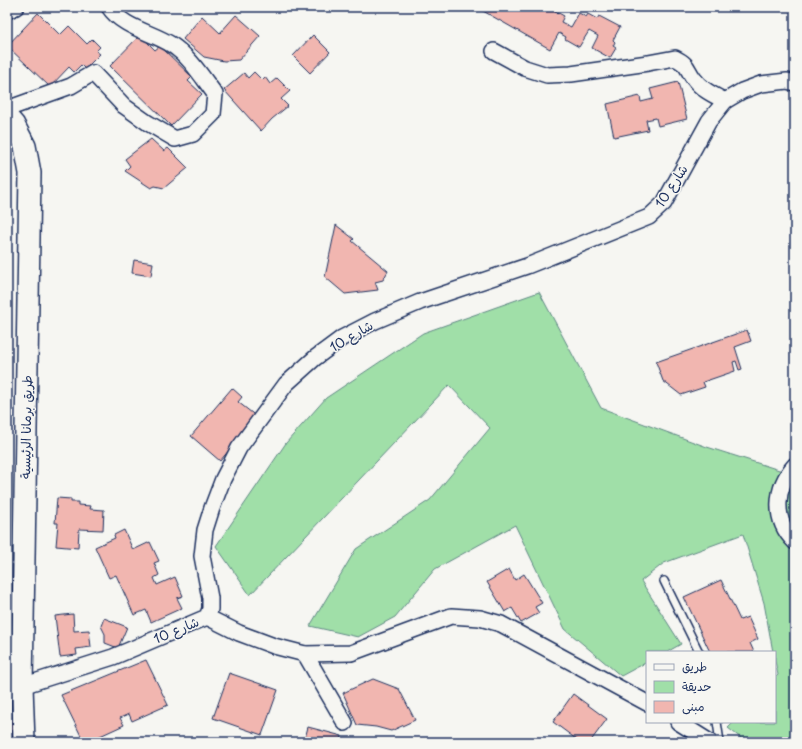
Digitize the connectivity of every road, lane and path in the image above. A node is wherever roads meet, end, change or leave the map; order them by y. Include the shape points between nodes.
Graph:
1 (16, 7) edge
2 (109, 7) edge
3 (7, 11) edge
4 (494, 51) dead end
5 (795, 83) edge
6 (725, 101) junction
7 (7, 108) edge
8 (7, 117) edge
9 (795, 464) edge
10 (795, 542) edge
11 (664, 581) dead end
12 (207, 617) junction
13 (699, 651) edge
14 (305, 654) junction
15 (22, 686) junction
16 (646, 702) edge
17 (345, 723) dead end
18 (680, 723) edge
19 (717, 723) edge
20 (24, 742) edge
21 (710, 742) edge
22 (720, 742) edge

1 - 3 street
2 - 7 street via 127,23 172,45 188,58 215,94 213,114 193,134 176,139 148,124 124,106 93,73 71,86
4 - 6 street via 525,68 546,75 571,74 675,58 685,63 694,79 706,91
5 - 6 street, شارع 10 via 786,81 761,84
6 - 12 street, شارع 10 via 709,121 664,203 649,217 527,266 420,302 375,321 342,338 286,384 239,448 212,508 205,530 202,556 210,598
8 - 15 street, طريق برمانا الرئيسية via 25,146 30,173
9 - 10 street via 781,486 778,504 782,523
11 - 13 lane
12 - 14 street via 239,633
12 - 15 street, شارع 10 via 113,657
14 - 16 street via 351,653 451,616 480,618 500,624
14 - 17 street
15 - 20 street, طريق برمانا الرئيسية
18 - 21 street
19 - 22 lane

